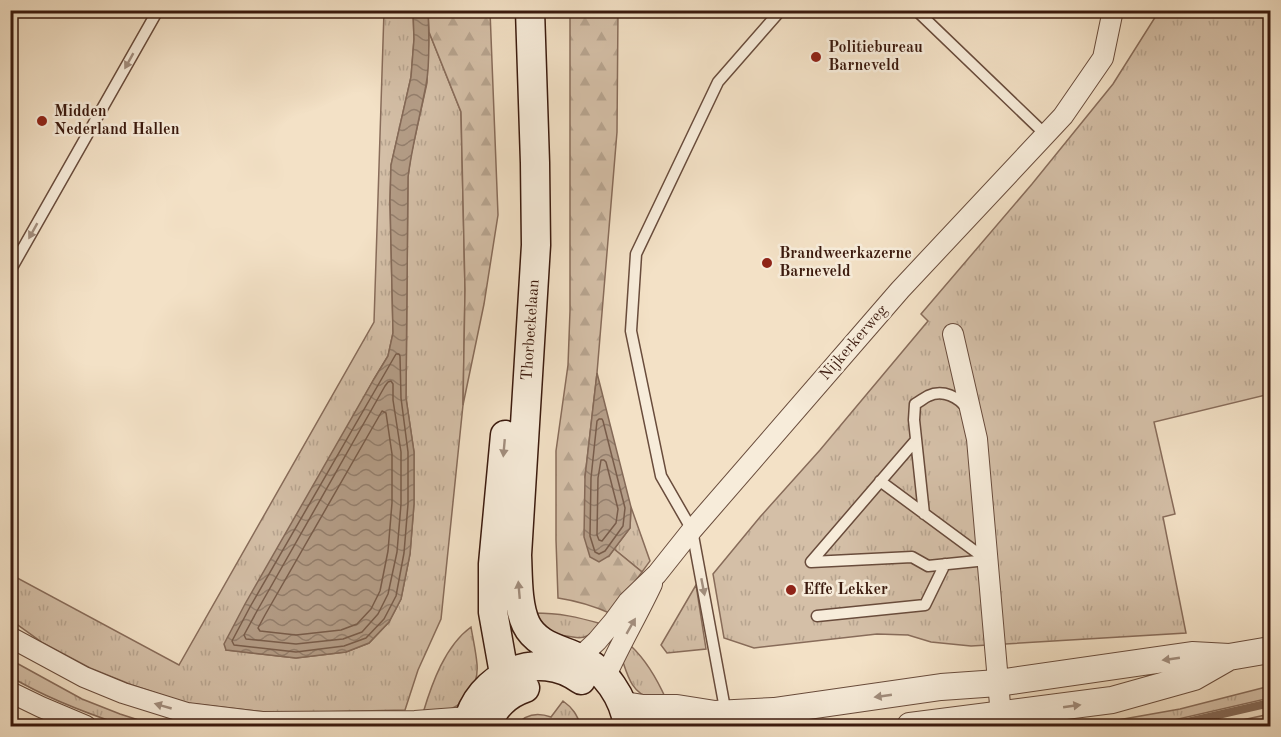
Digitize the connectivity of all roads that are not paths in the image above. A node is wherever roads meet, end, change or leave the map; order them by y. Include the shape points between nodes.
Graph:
1 (158, 10) edge
2 (516, 10) edge
3 (531, 10) edge
4 (781, 10) edge
5 (916, 10) edge
6 (1113, 10) edge
7 (1046, 135) junction
8 (10, 271) edge
9 (953, 334) dead end
10 (972, 416) junction
11 (916, 440) junction
12 (880, 481) junction
13 (924, 514) junction
14 (692, 530) junction
15 (987, 560) junction
16 (945, 564) junction
17 (657, 574) junction
18 (817, 616) dead end
19 (10, 637) edge
20 (1270, 650) edge
21 (1229, 657) junction
22 (572, 664) junction
23 (605, 678) junction
24 (998, 683) junction
25 (501, 685) junction
26 (10, 692) edge
27 (1001, 716) junction
28 (726, 718) edge
29 (619, 721) edge
30 (475, 723) edge
31 (86, 726) edge
32 (910, 726) edge

1 -> 8 lane
2 -> 25 main road, Thorbeckelaan via 522,240 493,564 493,612
22 -> 3 main road, Thorbeckelaan via 560,651 542,642 526,624 517,555 536,245
4 - 14 lane via 718,82 636,254 631,331 661,476
5 - 7 lane
6 - 7 street, Nijkerkerweg via 1103,58
7 - 14 street, Nijkerkerweg via 900,290
9 - 10 street
10 - 11 lane via 954,397 943,393 928,396 915,404
10 - 15 street
11 - 12 lane
11 - 13 lane
12 - 13 lane
12 - 16 lane via 810,562 912,556 928,566
13 - 15 lane
14 - 17 street, Nijkerkerweg
14 -> 28 lane
15 - 16 lane
15 - 24 street
16 - 18 lane via 925,605
17 - 22 street, Nijkerkerweg
23 -> 17 street, Nijkerkerweg
30 -> 19 street via 262,722 187,713 84,677
20 - 21 street
21 -> 24 street via 1192,656
27 -> 21 street via 1112,700 1194,677
22 - 23 main road via 595,667
22 - 25 main road via 519,669
22 - 29 main road via 578,677
23 - 29 main road via 615,689
24 - 27 street
24 -> 28 street via 941,687
25 - 30 main road via 497,707 489,721
26 - 31 street
27 - 32 street
28 - 29 street via 680,723

